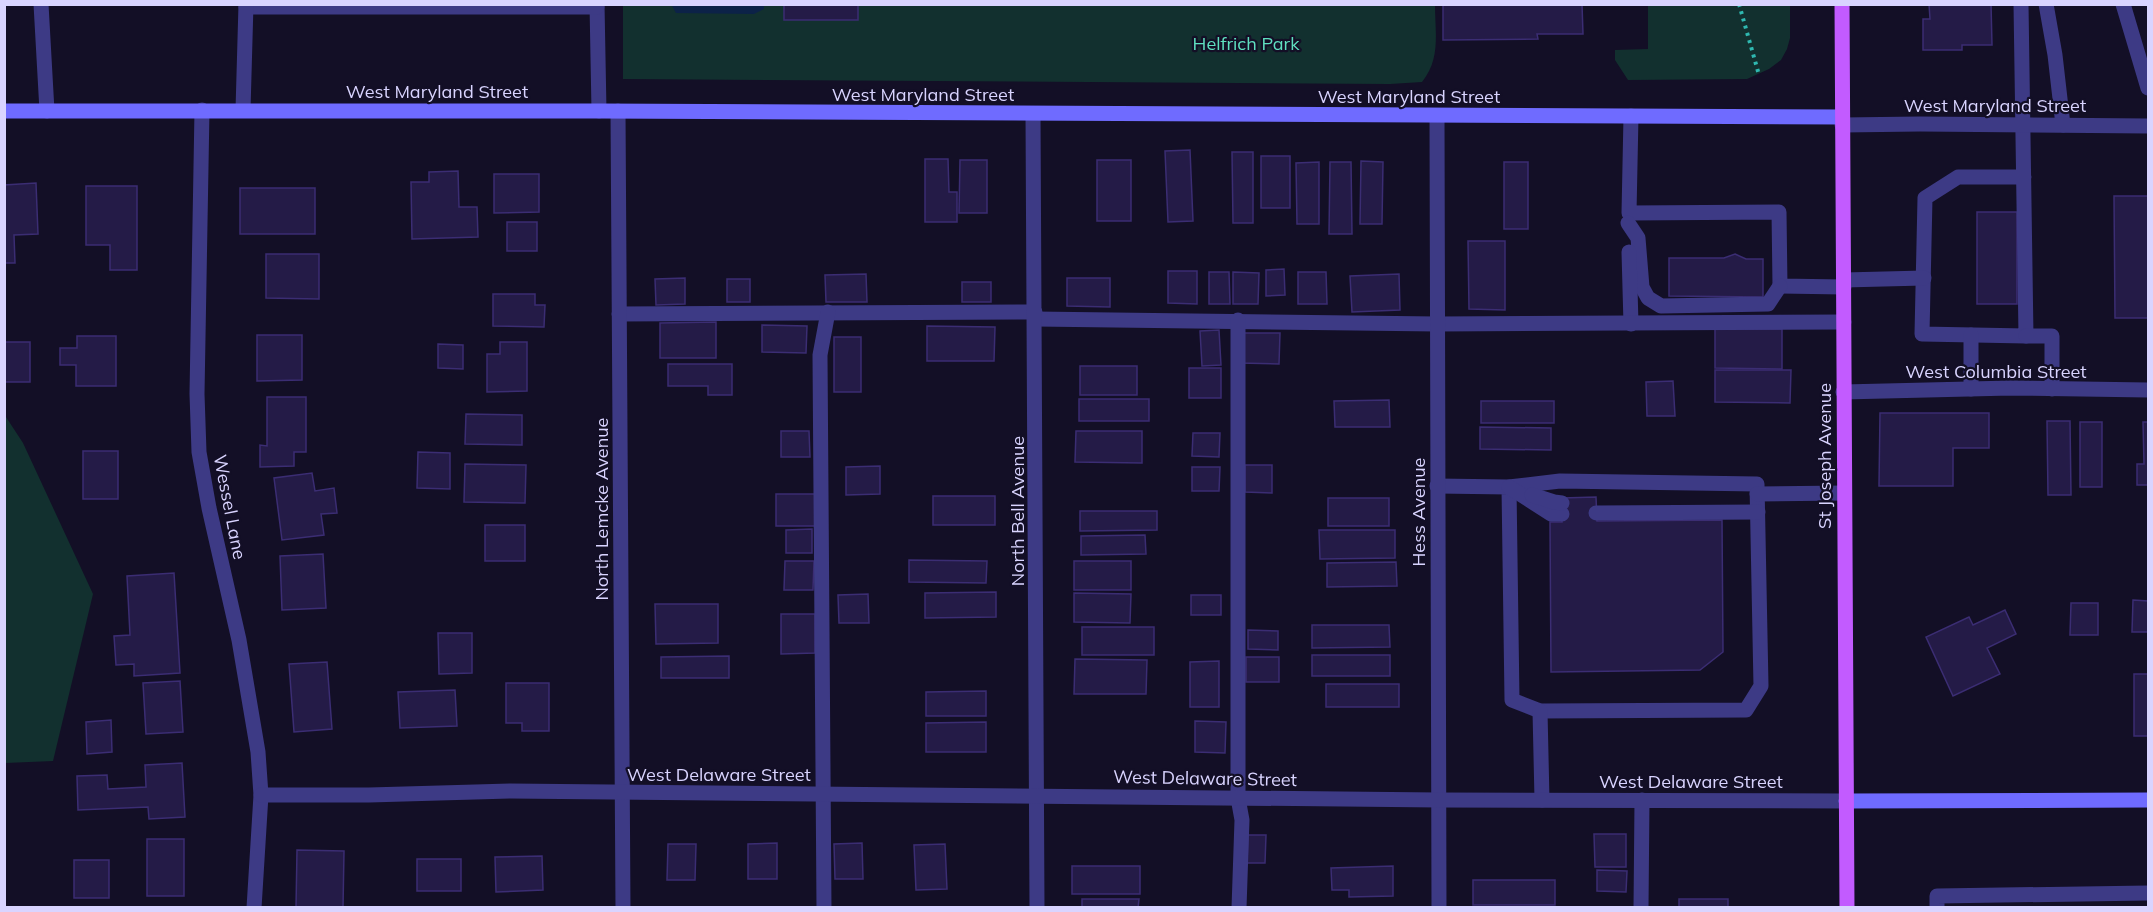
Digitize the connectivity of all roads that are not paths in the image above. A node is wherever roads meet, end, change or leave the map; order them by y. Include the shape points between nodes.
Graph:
1 (41, 4) edge
2 (1842, 4) edge
3 (2020, 4) edge
4 (2046, 4) edge
5 (2123, 4) edge
6 (246, 6) edge
7 (597, 6) edge
8 (2148, 88) edge
9 (202, 110) junction
10 (243, 110) junction
11 (4, 111) edge
12 (47, 111) junction
13 (599, 111) junction
14 (618, 111) junction
15 (1033, 114) junction
16 (1437, 116) junction
17 (1631, 116) junction
18 (1842, 121) junction
19 (2023, 124) junction
20 (2063, 125) junction
21 (2148, 126) edge
22 (2024, 177) junction
23 (1629, 218) junction
24 (1924, 278) junction
25 (1844, 284) junction
26 (1780, 286) junction
27 (828, 312) junction
28 (619, 314) junction
29 (1035, 316) junction
30 (1238, 320) junction
31 (1844, 322) junction
32 (1437, 324) junction
33 (1631, 324) junction
34 (1971, 335) junction
35 (2026, 336) junction
36 (1971, 389) junction
37 (2052, 389) junction
38 (2148, 390) edge
39 (1843, 392) junction
40 (1437, 486) junction
41 (1509, 487) junction
42 (1844, 493) junction
43 (1757, 498) junction
44 (1562, 508) dead end
45 (1597, 508) dead end
46 (1540, 711) junction
47 (623, 793) junction
48 (824, 794) junction
49 (261, 795) junction
50 (1038, 796) junction
51 (1238, 798) junction
52 (1439, 800) junction
53 (1542, 800) junction
54 (1642, 800) junction
55 (2148, 800) edge
56 (1846, 801) junction
57 (2148, 893) edge
58 (254, 908) edge
59 (623, 908) edge
60 (824, 908) edge
61 (1037, 908) edge
62 (1239, 908) edge
63 (1439, 908) edge
64 (1641, 908) edge
65 (1847, 908) edge
66 (1937, 908) edge

1 - 12 street
2 - 18 main road, St Joseph Avenue
3 - 19 street
4 - 20 street
5 - 8 street
6 - 7 street
6 - 10 street
7 - 13 street
9 - 10 street, West Maryland Street
9 - 12 street, West Maryland Street
9 - 49 street, Wessel Lane via 199,452 239,640 258,752
10 - 13 street, West Maryland Street
11 - 12 street, West Maryland Street
13 - 14 street, West Maryland Street
14 - 15 street, West Maryland Street
14 - 28 street, North Lemcke Avenue
15 - 16 street, West Maryland Street
15 - 29 street, North Bell Avenue
16 - 17 street, West Maryland Street
16 - 32 street, Hess Avenue
17 - 18 street, West Maryland Street
17 - 23 street
18 - 19 street, West Maryland Street
18 - 25 main road, St Joseph Avenue
19 - 20 street, West Maryland Street
19 - 22 street
20 - 21 street, West Maryland Street
22 - 24 street via 1958,177 1925,198
22 - 35 street
23 - 26 street via 1779,212
23 - 26 street via 1638,238 1642,287 1648,298 1661,306 1768,304
23 - 33 street
24 - 25 street
24 - 34 street via 1922,334
25 - 26 street
25 - 31 main road, St Joseph Avenue
27 - 28 street
27 - 29 street
27 - 48 street via 820,355
28 - 47 street, North Lemcke Avenue
29 - 30 street
29 - 50 street, North Bell Avenue
30 - 32 street
30 - 51 street
31 - 33 street
31 - 39 main road, St Joseph Avenue
32 - 33 street
32 - 40 street, Hess Avenue
34 - 35 street
34 - 36 street
35 - 37 street via 2052,336
36 - 37 street, West Columbia Street
36 - 39 street, West Columbia Street
37 - 38 street, West Columbia Street
39 - 42 main road, St Joseph Avenue
40 - 41 street
40 - 52 street, Hess Avenue
41 - 43 street via 1560,481
41 - 44 street via 1551,514
41 - 46 street via 1512,700
42 - 43 street
42 - 56 main road, St Joseph Avenue
43 - 45 street
43 - 46 street via 1761,686 1746,710
46 - 53 street
47 - 48 street, West Delaware Street
47 - 49 street, West Delaware Street
47 - 59 street, North Lemcke Avenue
48 - 50 street, West Delaware Street
48 - 60 street
49 - 58 street, Wessel Lane
50 - 51 street, West Delaware Street
50 - 61 street, North Bell Avenue
51 - 52 street, West Delaware Street
51 - 62 street via 1242,820
52 - 53 street, West Delaware Street
52 - 63 street, Hess Avenue
53 - 54 street, West Delaware Street
54 - 56 street, West Delaware Street
54 - 64 street
55 - 56 street, West Delaware Street
56 - 65 main road, St Joseph Avenue
57 - 66 street via 1937,896

